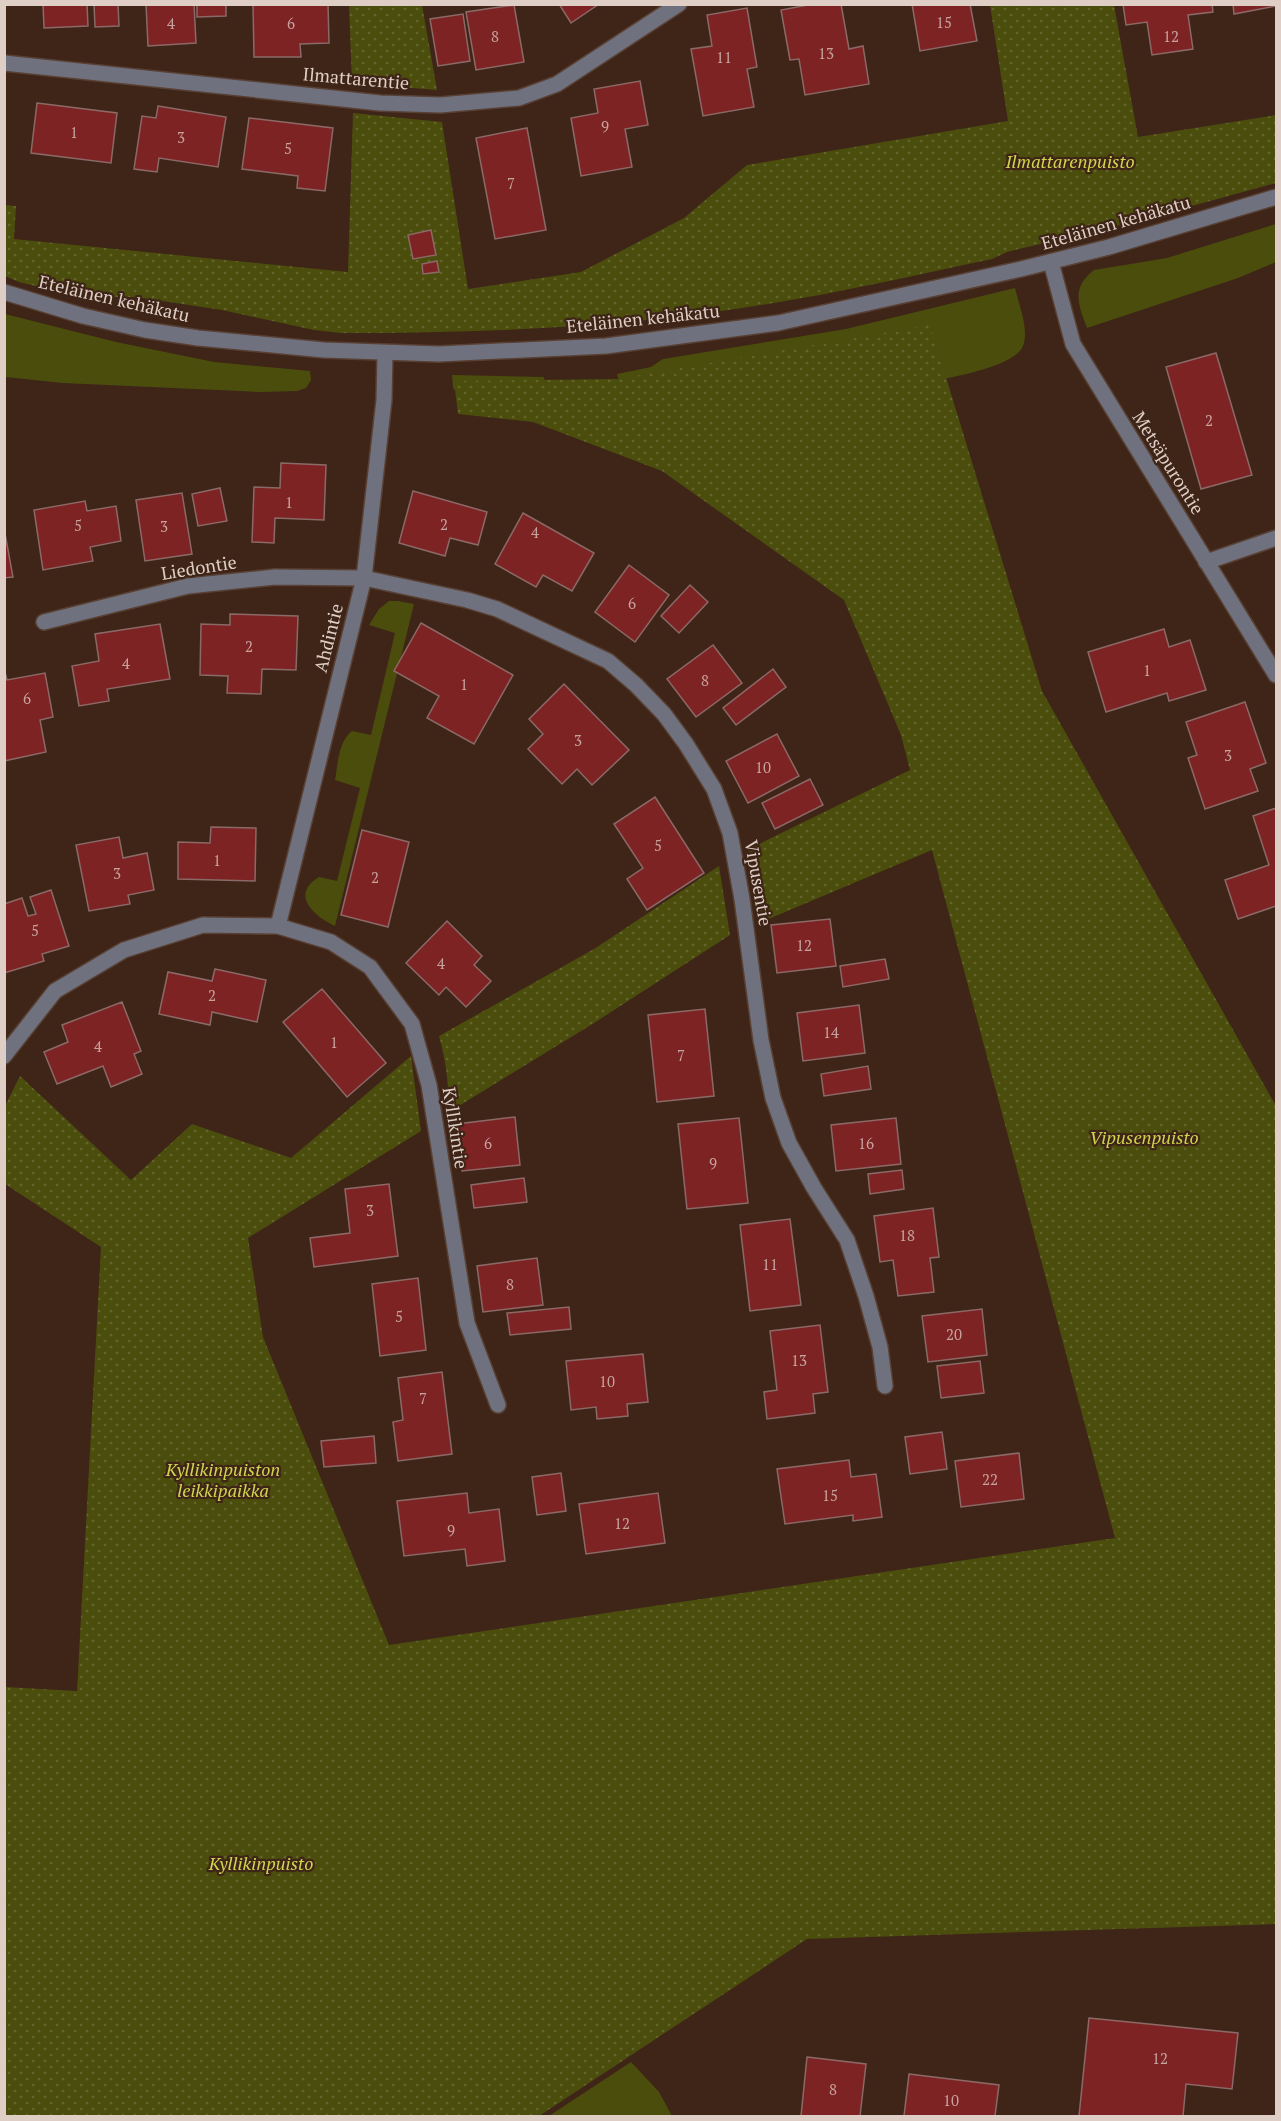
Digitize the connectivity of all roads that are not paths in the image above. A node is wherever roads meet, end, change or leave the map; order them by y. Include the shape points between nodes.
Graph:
1 (679, 4) edge
2 (4, 63) edge
3 (1276, 197) edge
4 (1051, 262) junction
5 (4, 292) edge
6 (385, 353) junction
7 (1276, 538) edge
8 (1206, 562) junction
9 (364, 578) junction
10 (44, 622) dead end
11 (1276, 675) edge
12 (278, 926) junction
13 (4, 1056) edge
14 (885, 1386) dead end
15 (498, 1405) dead end

1 - 2 street, Ilmattarentie via 557,84 519,98 440,105 380,103
3 - 4 street, Eteläinen kehäkatu
4 - 6 street, Eteläinen kehäkatu via 778,322 606,346
4 - 8 street, Metsäpurontie via 1073,344
5 - 6 street, Eteläinen kehäkatu via 145,330
6 - 9 street, Ahdintie via 384,400
7 - 8 street
8 - 11 street, Metsäpurontie
9 - 10 street, Liedontie via 276,577 188,586
9 - 12 street, Ahdintie
9 - 14 street, Vipusentie via 497,609 608,661 664,714 686,744 714,789 730,833 773,1098 789,1143 848,1240 880,1347
12 - 13 street, Kyllikintie via 203,925 124,950 55,991
12 - 15 street, Kyllikintie via 331,942 370,967 412,1024 429,1085 467,1323

